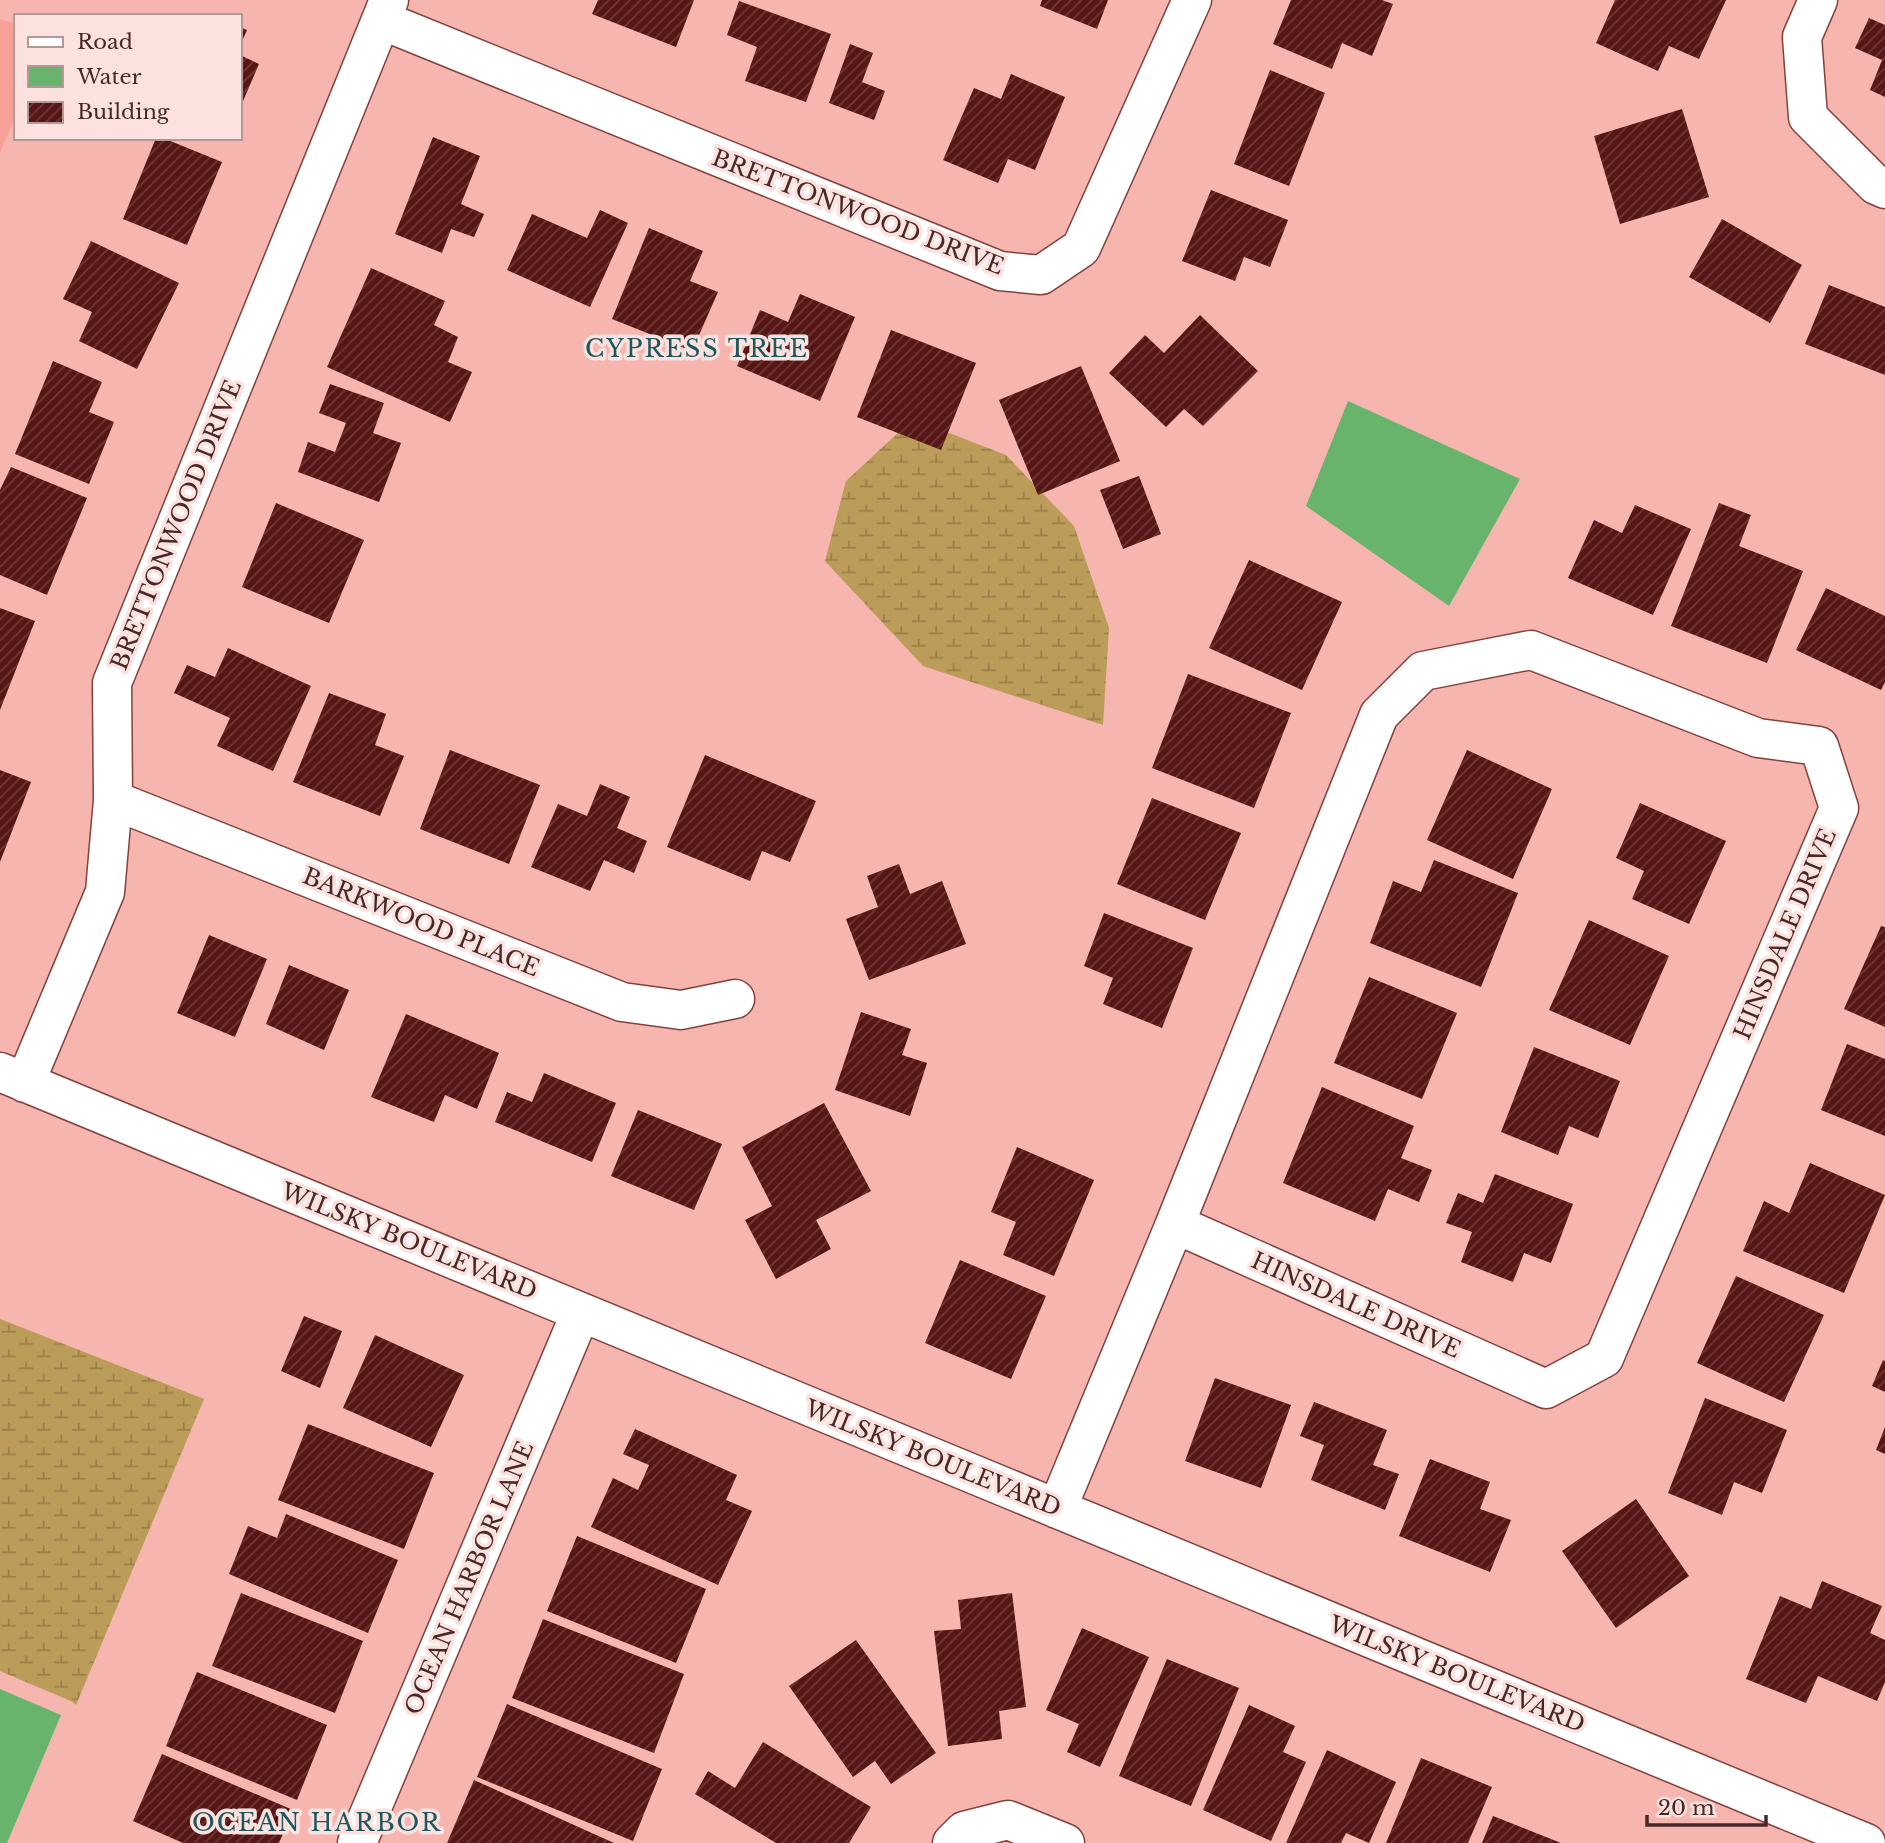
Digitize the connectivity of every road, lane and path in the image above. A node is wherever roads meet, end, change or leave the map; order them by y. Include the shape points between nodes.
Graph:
1 (1192, 0) edge
2 (1818, 0) edge
3 (385, 10) edge
4 (1885, 189) edge
5 (113, 800) junction
6 (735, 999) dead end
7 (13, 1078) edge
8 (1175, 1224) junction
9 (581, 1312) junction
10 (1057, 1509) junction
11 (357, 1843) edge
12 (952, 1843) edge
13 (1065, 1843) edge
14 (1866, 1843) edge

1 - 3 street, BRETTONWOOD DRIVE via 1081,248 1041,275 1000,271
2 - 4 street via 1802,37 1808,117
3 - 5 street, BRETTONWOOD DRIVE via 112,683
5 - 6 street, BARKWOOD PLACE via 622,1002 681,1010
5 - 7 street, BRETTONWOOD DRIVE via 105,892
7 - 9 street, WILSKY BOULEVARD
8 - 8 street, HINSDALE DRIVE via 1379,715 1423,671 1531,650 1758,738 1819,746 1839,808 1604,1358 1546,1389
8 - 10 street, HINSDALE DRIVE
9 - 10 street, WILSKY BOULEVARD
9 - 11 street, OCEAN HARBOR LANE
10 - 14 street, WILSKY BOULEVARD
12 - 13 street via 964,1831 1009,1820

